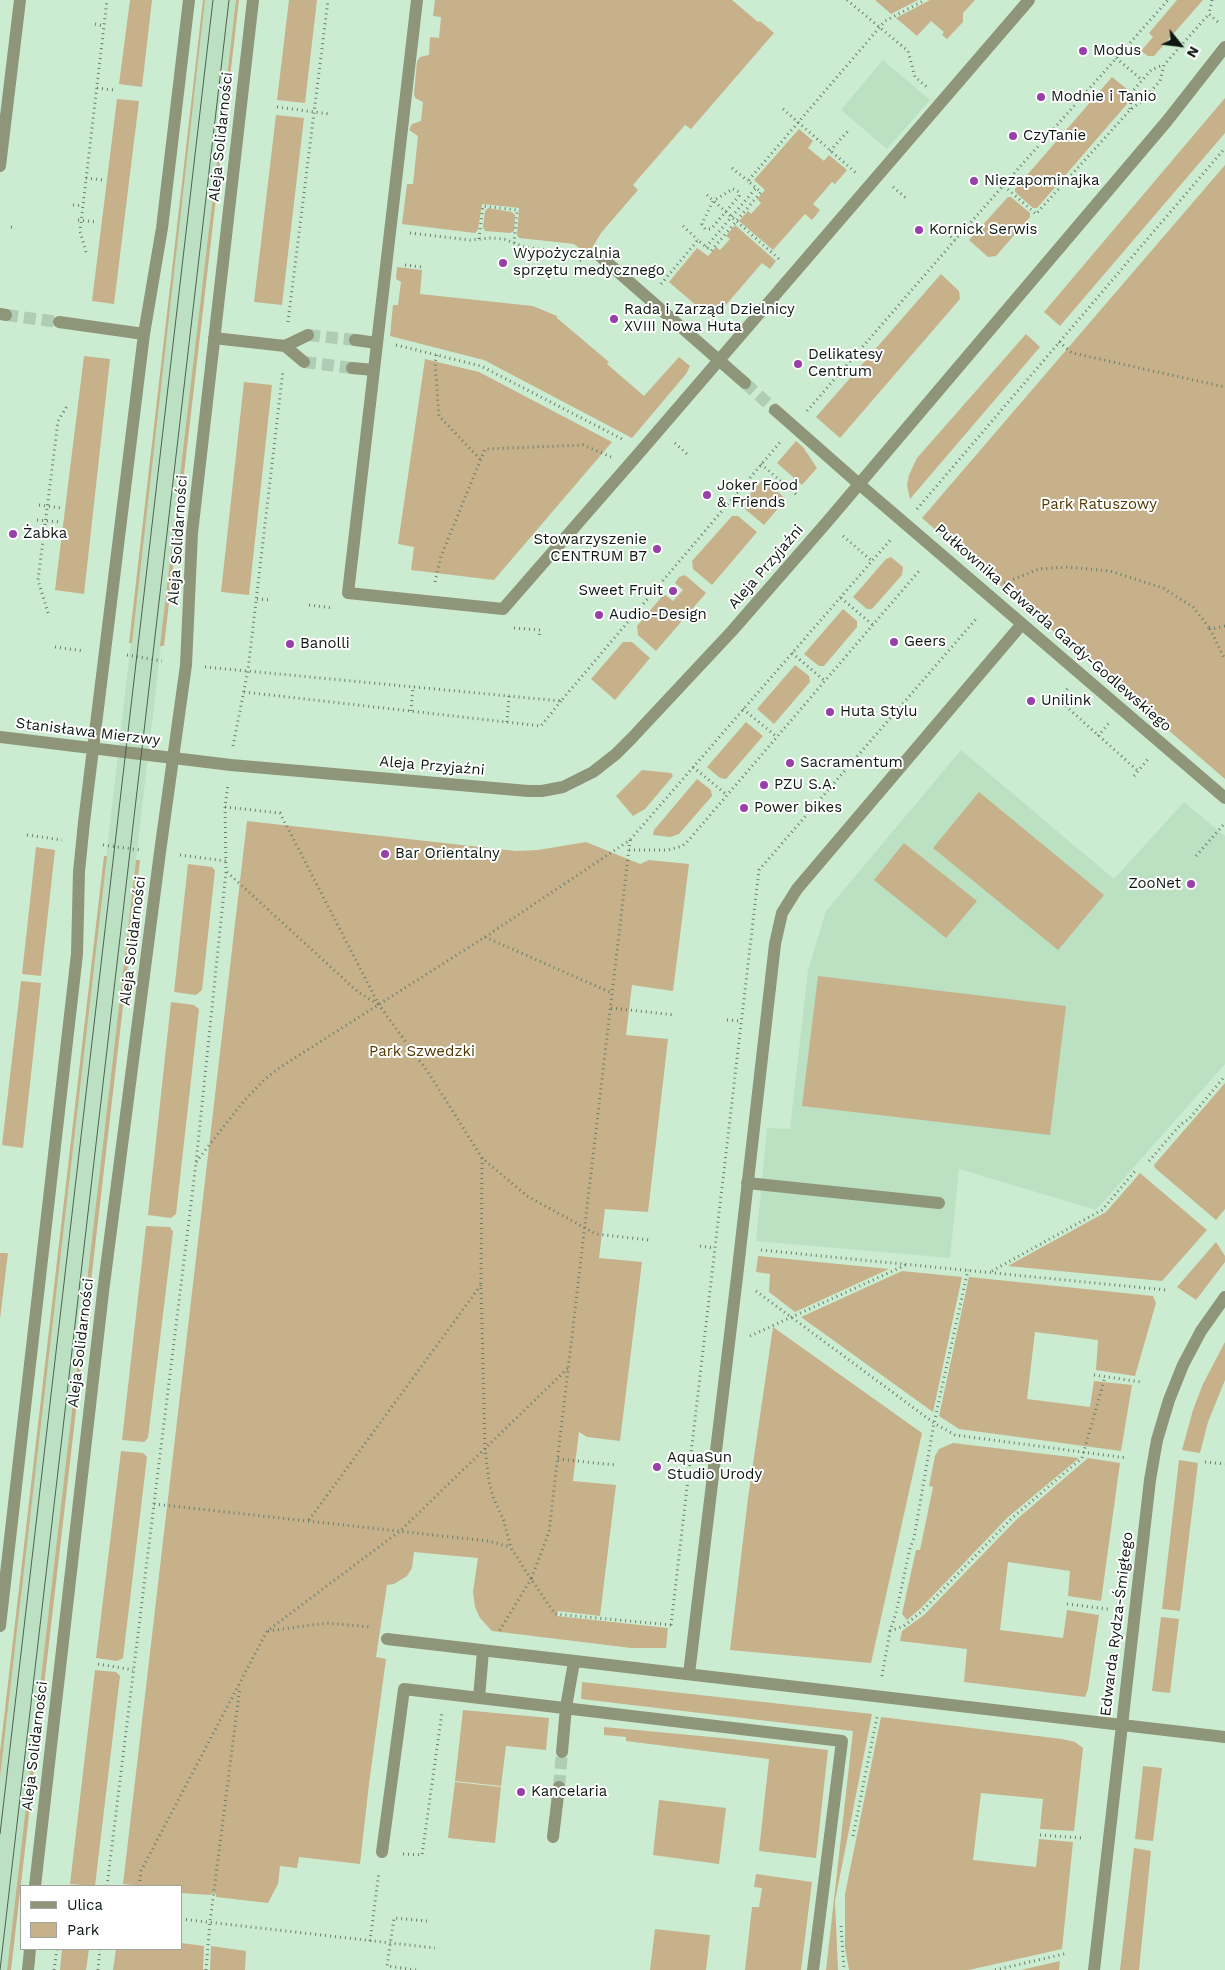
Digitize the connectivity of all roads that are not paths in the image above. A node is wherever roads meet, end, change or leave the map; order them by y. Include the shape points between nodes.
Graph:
1 (20, 0) edge
2 (189, 0) edge
3 (253, 0) edge
4 (417, 0) edge
5 (1029, 0) edge
6 (1225, 47) edge
7 (0, 166) edge
8 (601, 257) dead end
9 (59, 322) tunnel mouth
10 (144, 334) junction
11 (308, 335) tunnel mouth
12 (214, 338) junction
13 (355, 340) tunnel mouth
14 (378, 343) junction
15 (285, 346) junction
16 (719, 360) junction
17 (304, 362) tunnel mouth
18 (352, 368) tunnel mouth
19 (374, 370) junction
20 (745, 383) tunnel mouth
21 (775, 410) tunnel mouth
22 (859, 484) junction
23 (1022, 624) junction
24 (0, 738) edge
25 (94, 748) junction
26 (172, 758) junction
27 (1225, 798) edge
28 (747, 1183) junction
29 (939, 1203) dead end
30 (1225, 1297) edge
31 (0, 1626) edge
32 (387, 1639) road end
33 (484, 1651) junction
34 (574, 1662) junction
35 (689, 1674) junction
36 (479, 1698) junction
37 (566, 1707) junction
38 (1122, 1726) junction
39 (1225, 1737) edge
40 (562, 1752) tunnel mouth
41 (559, 1787) tunnel mouth
42 (553, 1837) dead end
43 (382, 1852) dead end
44 (35, 1885) edge
45 (30, 1950) edge
46 (28, 1970) edge
47 (813, 1970) edge
48 (1094, 1970) edge

1 - 7 street
2 - 10 street via 162,228
3 - 12 street, Aleja Solidarności
4 - 14 street
5 - 16 street
6 - 22 street, Aleja Przyjaźni
8 - 16 street
9 - 10 street
10 - 25 street
11 - 15 street
12 - 15 street
12 - 26 street, Aleja Solidarności via 192,533 186,665
13 - 14 street
14 - 19 street
15 - 17 street
16 - 19 street via 503,609 348,593
16 - 20 street
18 - 19 street
21 - 22 street, Pułkownika Edwarda Gardy-Godlewskiego
22 - 23 street, Pułkownika Edwarda Gardy-Godlewskiego
22 - 26 street, Aleja Przyjaźni via 732,631 631,739 604,764 573,783 554,789 528,791
23 - 27 street, Pułkownika Edwarda Gardy-Godlewskiego
23 - 28 street via 782,913 775,944
24 - 25 street, Stanisława Mierzwy
25 - 26 street, Stanisława Mierzwy
25 - 31 street via 79,872 77,954
26 - 44 street, Aleja Solidarności via 103,1292
28 - 29 street
28 - 35 street
30 - 38 street, Edwarda Rydza-Śmigłego via 1201,1331 1183,1365 1157,1440
32 - 33 street
33 - 34 street
33 - 36 street
34 - 35 street
34 - 37 street
35 - 38 street
36 - 37 street
36 - 43 street via 404,1689
37 - 40 street
37 - 47 street via 842,1741
38 - 39 street
38 - 48 street, Edwarda Rydza-Śmigłego
41 - 42 street
45 - 46 street

